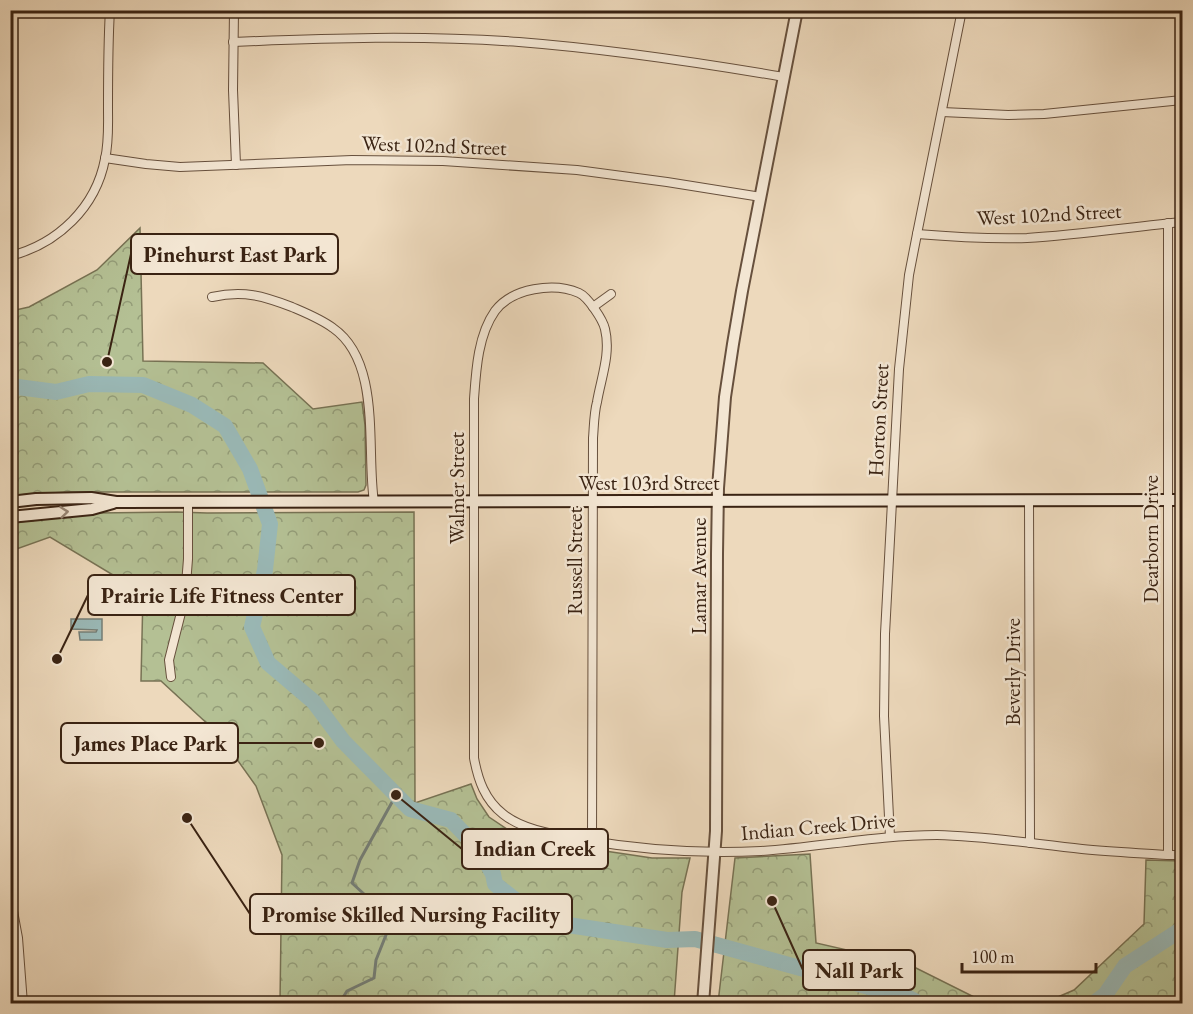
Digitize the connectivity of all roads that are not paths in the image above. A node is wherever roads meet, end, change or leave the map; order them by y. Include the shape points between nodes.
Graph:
1 (110, 10) edge
2 (234, 10) edge
3 (797, 10) edge
4 (962, 10) edge
5 (233, 42) junction
6 (784, 77) junction
7 (1182, 100) edge
8 (942, 112) junction
9 (105, 158) junction
10 (236, 165) junction
11 (761, 197) junction
12 (1182, 222) edge
13 (1168, 223) junction
14 (917, 234) junction
15 (10, 256) edge
16 (611, 294) dead end
17 (212, 297) dead end
18 (594, 307) junction
19 (1168, 500) junction
20 (1182, 500) edge
21 (474, 501) junction
22 (592, 501) junction
23 (718, 501) junction
24 (892, 501) junction
25 (1029, 501) junction
26 (10, 502) edge
27 (116, 502) junction
28 (188, 502) junction
29 (374, 502) junction
30 (10, 517) edge
31 (171, 677) dead end
32 (479, 781) joint
33 (890, 837) junction
34 (592, 841) junction
35 (1030, 843) junction
36 (715, 852) junction
37 (1168, 855) junction
38 (1182, 855) edge
39 (10, 895) edge
40 (703, 1001) edge
41 (22, 1004) edge

1 - 9 street
2 - 5 street
3 - 6 main road, Lamar Avenue
4 - 8 street, Horton Street
5 - 6 street via 407,38 517,42 629,52
5 - 10 street
6 - 11 main road, Lamar Avenue
7 - 8 street via 1044,114
8 - 14 street, Horton Street
9 - 10 street, West 102nd Street via 180,167
9 - 15 street via 96,187 76,218 52,238
10 - 11 street, West 102nd Street via 375,160 526,166
11 - 23 main road, Lamar Avenue via 732,344
12 - 13 street, West 102nd Street
13 - 14 street, West 102nd Street via 1027,238
13 - 19 street, Dearborn Drive
14 - 24 street, Horton Street via 899,369
16 - 18 street
17 - 29 street via 246,293 283,303 333,328 350,346 364,380
18 - 21 street, Walmer Street via 581,293 540,288 512,296 496,310 479,350 475,382
18 - 22 street, Russell Street via 605,327 607,350 592,438
19 - 20 main road, West 103rd Street
19 - 25 main road, West 103rd Street
19 - 37 street, Dearborn Drive
21 - 22 main road, West 103rd Street
21 - 29 main road, West 103rd Street
21 - 32 street, Walmer Street via 474,759
22 - 23 main road, West 103rd Street
22 - 34 street, Russell Street
23 - 24 main road, West 103rd Street
23 - 36 main road, Lamar Avenue
24 - 25 main road, West 103rd Street
24 - 33 street, Horton Street via 884,716
25 - 35 street, Beverly Drive
26 - 27 main road, West 103rd Street via 91,498
27 - 28 main road, West 103rd Street
30 -> 27 main road, West 103rd Street via 92,509
28 - 29 main road, West 103rd Street
28 - 31 street via 185,597 169,660
32 - 34 street, Indian Creek Drive via 486,795 509,818 531,828
33 - 35 street, Indian Creek Drive via 988,838
33 - 36 street, Indian Creek Drive
34 - 36 street, Indian Creek Drive
35 - 37 street, Indian Creek Drive
36 - 40 main road, Lamar Avenue
37 - 38 street, Indian Creek Drive
39 - 41 street via 18,938

